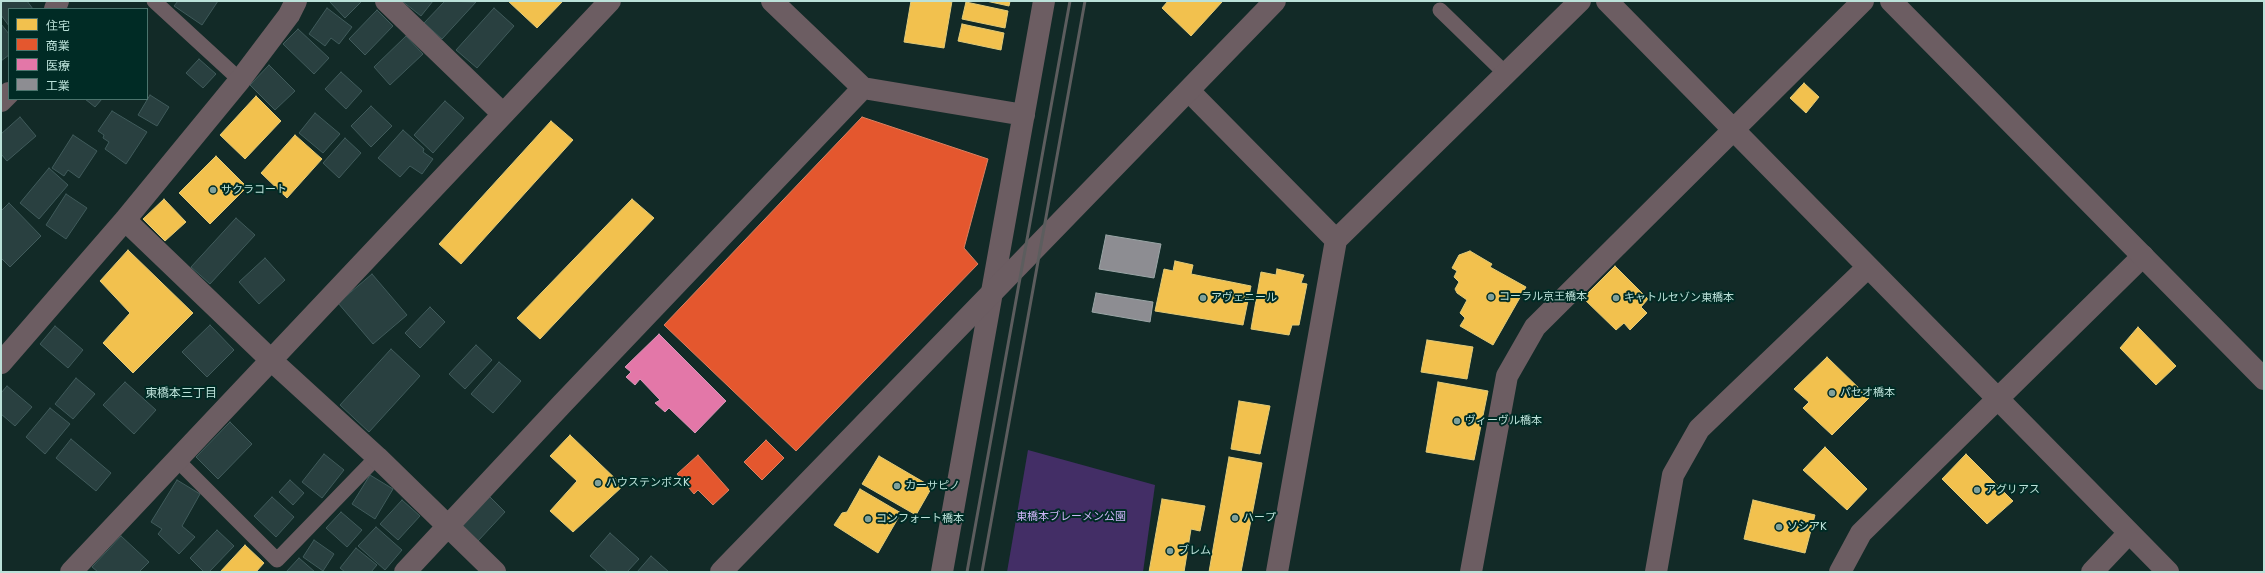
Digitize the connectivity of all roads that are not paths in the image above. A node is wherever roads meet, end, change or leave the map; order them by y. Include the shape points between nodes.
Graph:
1 (154, 1) edge
2 (296, 1) edge
3 (386, 1) edge
4 (610, 1) edge
5 (772, 1) edge
6 (1044, 1) edge
7 (1276, 1) edge
8 (1580, 1) edge
9 (1607, 1) edge
10 (1863, 1) edge
11 (1891, 1) edge
12 (1440, 10) dead end
13 (1507, 75) junction
14 (240, 80) junction
15 (863, 88) junction
16 (1189, 91) junction
17 (503, 114) junction
18 (1024, 115) junction
19 (1735, 130) junction
20 (125, 220) junction
21 (1336, 240) junction
22 (2143, 256) junction
23 (1868, 267) junction
24 (992, 294) junction
25 (271, 360) junction
26 (1, 363) edge
27 (2264, 379) edge
28 (1998, 398) junction
29 (377, 457) junction
30 (176, 460) junction
31 (448, 526) junction
32 (2129, 533) junction
33 (71, 572) edge
34 (404, 572) edge
35 (495, 572) edge
36 (722, 572) edge
37 (942, 572) edge
38 (1277, 572) edge
39 (1471, 572) edge
40 (1656, 572) edge
41 (1840, 572) edge
42 (2092, 572) edge
43 (2168, 572) edge

1 - 14 lane
2 - 14 street via 289,15
3 - 17 street
4 - 17 street
5 - 15 street
6 - 18 street
7 - 16 street
8 - 13 street
9 - 19 street
10 - 19 street
11 - 22 street
12 - 13 lane
13 - 21 street
14 - 20 street
15 - 18 street
15 - 31 street
16 - 21 street
16 - 24 street
17 - 25 street
18 - 24 street
19 - 23 street
19 - 39 street via 1535,327 1519,352 1507,376
20 - 25 street
20 - 26 street
21 - 38 street
22 - 27 street
22 - 28 street
23 - 28 street
23 - 40 street via 1699,429 1674,475
24 - 36 street
24 - 37 street
25 - 29 street
25 - 30 street
28 - 32 street
28 - 41 street via 1861,533
29 - 30 lane via 277,560
29 - 31 street
30 - 33 street
31 - 34 street
31 - 35 street
32 - 42 street
32 - 43 street

